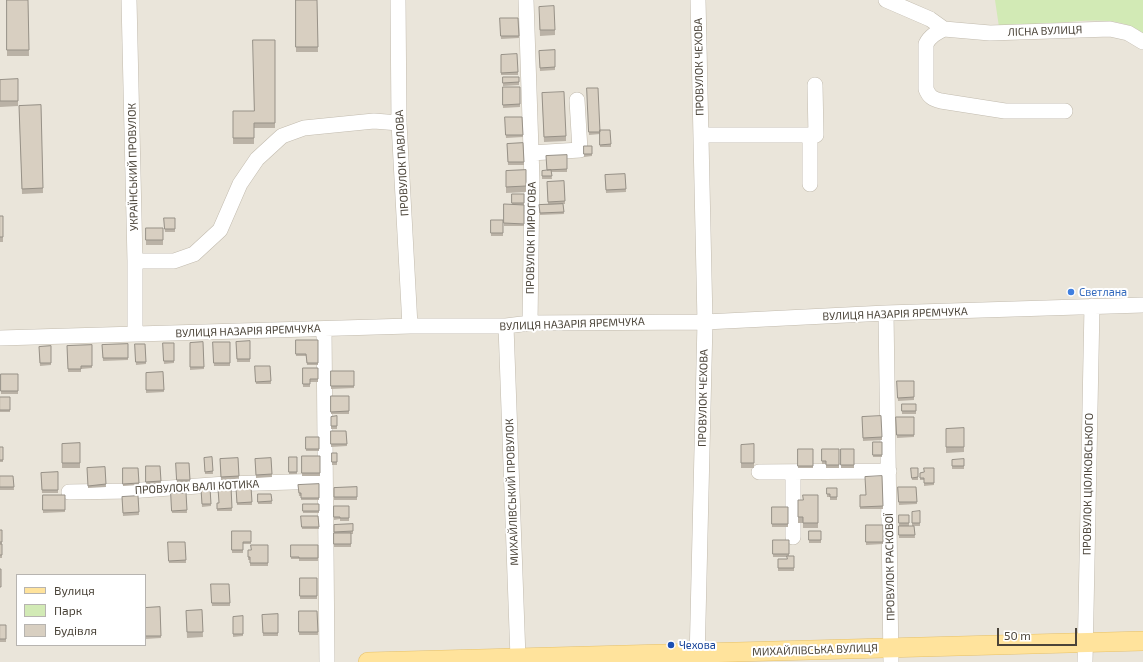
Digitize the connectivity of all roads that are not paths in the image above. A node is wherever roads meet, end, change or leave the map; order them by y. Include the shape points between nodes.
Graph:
1 (129, 0) edge
2 (398, 0) edge
3 (526, 0) edge
4 (698, 0) edge
5 (886, 0) edge
6 (944, 29) junction
7 (1143, 42) edge
8 (815, 85) dead end
9 (577, 100) dead end
10 (1065, 111) dead end
11 (399, 123) junction
12 (701, 135) junction
13 (810, 135) junction
14 (531, 153) junction
15 (810, 184) dead end
16 (135, 261) junction
17 (1143, 305) edge
18 (1092, 306) junction
19 (886, 313) junction
20 (705, 322) junction
21 (530, 323) junction
22 (410, 326) junction
23 (506, 326) junction
24 (324, 329) junction
25 (135, 334) junction
26 (0, 338) edge
27 (889, 471) junction
28 (759, 472) dead end
29 (793, 472) junction
30 (325, 481) junction
31 (69, 492) dead end
32 (794, 537) dead end
33 (1143, 641) edge
34 (1085, 643) junction
35 (891, 655) edge
36 (518, 658) junction
37 (697, 658) edge
38 (327, 662) edge
39 (368, 662) edge
40 (1085, 662) edge

1 - 16 street, УКРАЇНСЬКИЙ ПРОВУЛОК
2 - 11 street, ПРОВУЛОК ПАВЛОВА
3 - 14 street, ПРОВУЛОК ПИРОГОВА
4 - 12 street, ПРОВУЛОК ЧЕХОВА
5 - 6 street, ЛІСНА ВУЛИЦЯ via 930,19
6 - 7 street, ЛІСНА ВУЛИЦЯ via 990,33 1110,29 1128,33
6 - 10 street via 933,34 926,44 928,95 941,101 1005,111
8 - 13 street via 816,135
9 - 14 street via 580,150
11 - 16 street via 374,121 304,128 282,136 256,159 240,184 220,230 194,254 174,261
11 - 22 street, ПРОВУЛОК ПАВЛОВА
12 - 13 street
12 - 20 street, ПРОВУЛОК ЧЕХОВА
13 - 15 street
14 - 21 street, ПРОВУЛОК ПИРОГОВА
16 - 25 street, УКРАЇНСЬКИЙ ПРОВУЛОК
17 - 18 street, ВУЛИЦЯ НАЗАРІЯ ЯРЕМЧУКА
18 - 19 street, ВУЛИЦЯ НАЗАРІЯ ЯРЕМЧУКА
18 - 34 street, ПРОВУЛОК ЦІОЛКОВСЬКОГО
19 - 20 street, ВУЛИЦЯ НАЗАРІЯ ЯРЕМЧУКА
19 - 27 street, ПРОВУЛОК РАСКОВОЇ
20 - 21 street, ВУЛИЦЯ НАЗАРІЯ ЯРЕМЧУКА
20 - 37 street, ПРОВУЛОК ЧЕХОВА
21 - 23 street, ВУЛИЦЯ НАЗАРІЯ ЯРЕМЧУКА
22 - 23 street, ВУЛИЦЯ НАЗАРІЯ ЯРЕМЧУКА
22 - 24 street, ВУЛИЦЯ НАЗАРІЯ ЯРЕМЧУКА
23 - 36 street, МИХАЙЛІВСЬКИЙ ПРОВУЛОК
24 - 25 street, ВУЛИЦЯ НАЗАРІЯ ЯРЕМЧУКА
24 - 30 street
25 - 26 street, ВУЛИЦЯ НАЗАРІЯ ЯРЕМЧУКА
27 - 29 street
27 - 35 street, ПРОВУЛОК РАСКОВОЇ
28 - 29 street
29 - 32 street
30 - 31 street, ПРОВУЛОК ВАЛІ КОТИКА
30 - 38 street
33 - 34 main road, МИХАЙЛІВСЬКА ВУЛИЦЯ
34 - 35 main road, МИХАЙЛІВСЬКА ВУЛИЦЯ
34 - 40 street, ПРОВУЛОК ЦІОЛКОВСЬКОГО
35 - 37 main road, МИХАЙЛІВСЬКА ВУЛИЦЯ
36 - 37 main road, МИХАЙЛІВСЬКА ВУЛИЦЯ
36 - 39 main road, МИХАЙЛІВСЬКА ВУЛИЦЯ

